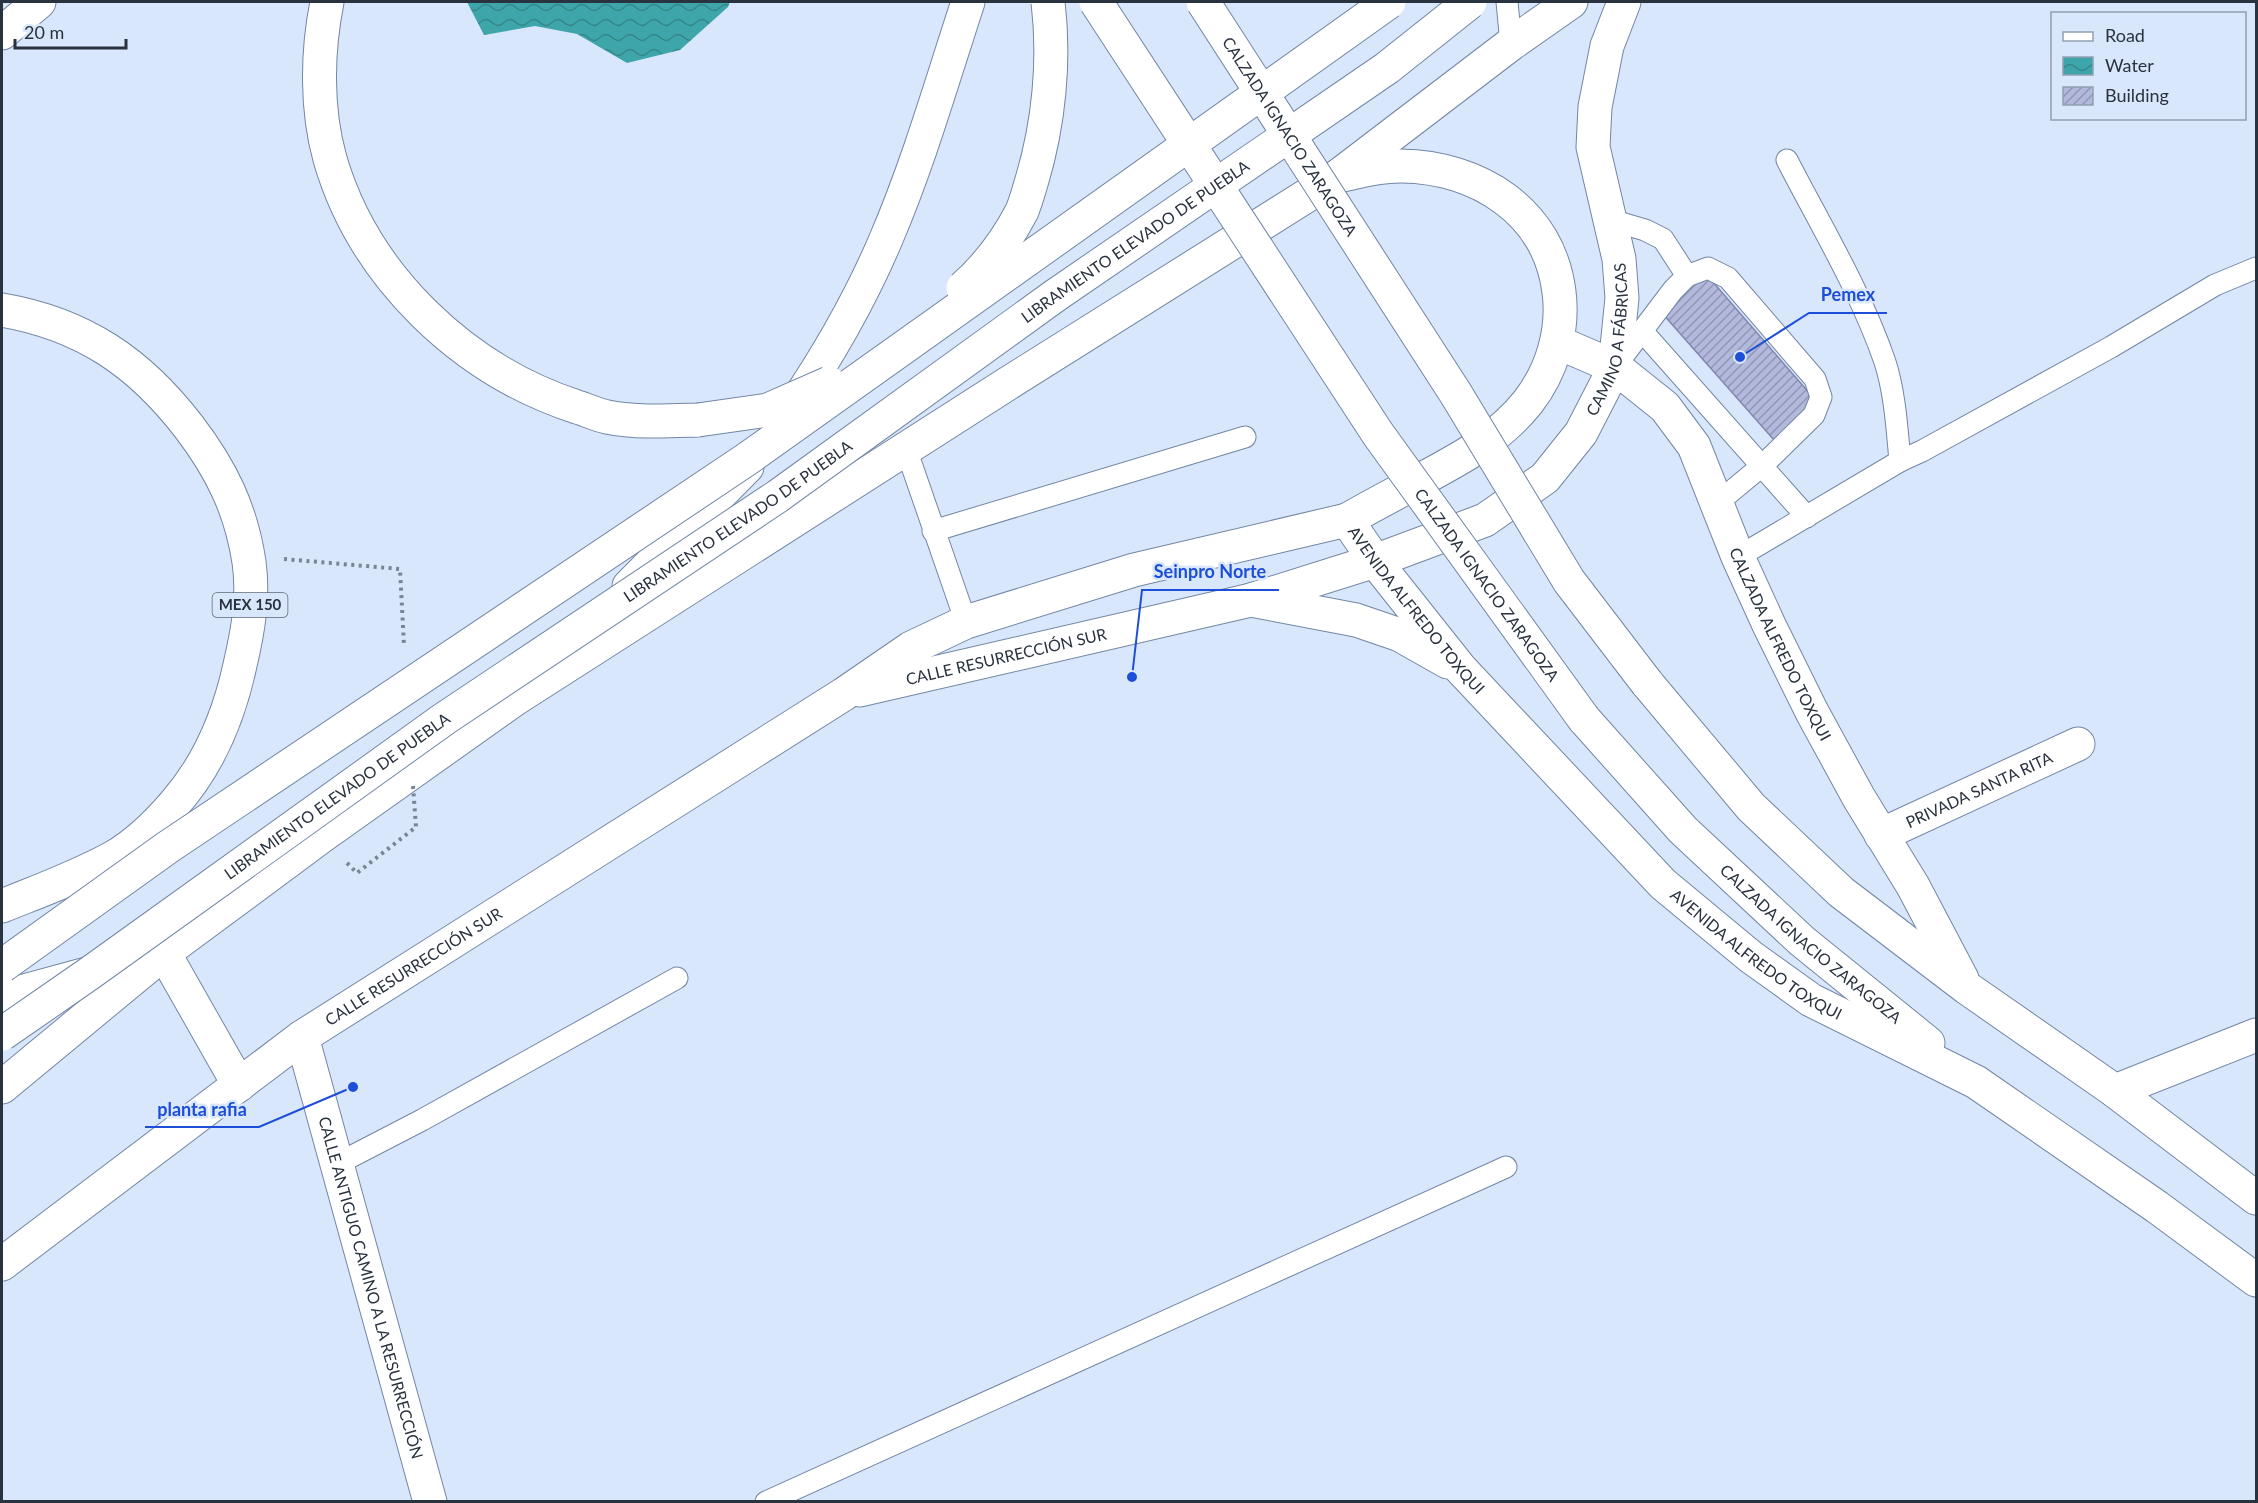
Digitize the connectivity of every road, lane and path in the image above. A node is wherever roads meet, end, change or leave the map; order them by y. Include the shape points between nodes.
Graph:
1 (39, 2) edge
2 (327, 2) edge
3 (968, 2) edge
4 (1048, 2) edge
5 (1096, 2) edge
6 (1203, 2) edge
7 (1389, 2) edge
8 (1470, 2) edge
9 (1507, 2) edge
10 (1571, 2) edge
11 (1624, 2) edge
12 (2, 33) edge
13 (1511, 44) junction
14 (1787, 160) dead end
15 (1338, 176) junction
16 (1611, 220) junction
17 (2256, 268) edge
18 (1687, 276) junction
19 (2, 310) edge
20 (1642, 332) junction
21 (1557, 342) junction
22 (1615, 367) junction
23 (1245, 437) dead end
24 (906, 449) junction
25 (1900, 461) junction
26 (1763, 465) junction
27 (1716, 504) junction
28 (1807, 516) junction
29 (1347, 520) junction
30 (933, 531) junction
31 (247, 555) junction
32 (1738, 557) junction
33 (1375, 561) junction
34 (1251, 600) junction
35 (966, 622) junction
36 (404, 647) dead end
37 (1460, 668) junction
38 (844, 694) junction
39 (515, 699) junction
40 (2078, 744) dead end
41 (416, 827) dead end
42 (1881, 835) junction
43 (357, 873) dead end
44 (2, 906) edge
45 (164, 953) junction
46 (2, 966) edge
47 (677, 978) dead end
48 (1967, 988) junction
49 (2, 997) edge
50 (2, 1034) edge
51 (2256, 1035) edge
52 (302, 1037) junction
53 (1976, 1082) junction
54 (239, 1085) junction
55 (2, 1087) edge
56 (2115, 1091) junction
57 (337, 1164) junction
58 (1506, 1167) dead end
59 (2256, 1198) edge
60 (2, 1264) edge
61 (2256, 1280) edge
62 (430, 1502) edge
63 (766, 1502) edge

1 - 12 main road
2 - 4 main road, bridge via 320,55 324,126 331,160 366,239 391,276 451,340 489,366 554,400 608,417 661,422 768,410 819,389 868,362 920,324 984,268 1023,209 1039,156 1052,32
3 - 39 main road via 886,241 840,334 809,383 742,474
5 - 53 main road, CALZADA IGNACIO ZARAGOZA, bridge via 1378,434 1584,719 1683,830 1794,933
6 - 48 main road, CALZADA IGNACIO ZARAGOZA, bridge via 1456,394 1569,581 1647,683 1759,815 1841,892
7 - 46 main road, bridge via 747,459 168,847
8 - 50 main road, LIBRAMIENTO ELEVADO DE PUEBLA, bridge via 1387,68 1056,295 778,496 444,719
9 - 13 lane
10 - 13 main road
11 - 16 main road, CAMINO A FÁBRICAS via 1607,46 1595,107 1593,147
13 - 15 main road
14 - 25 lane via 1866,315 1886,364
15 - 21 main road via 1376,168 1427,168 1473,181 1507,198 1525,215 1551,258 1561,305
15 - 24 main road
16 - 18 lane via 1664,239
16 - 22 main road, CAMINO A FÁBRICAS via 1622,298
17 - 25 lane via 2215,285 2111,347
18 - 20 lane
18 - 26 lane via 1708,268 1728,278 1815,379 1821,397 1814,416
19 - 31 main road, MEX 150 via 77,333 123,359 148,379 171,403 219,470 235,505
20 - 22 lane
20 - 26 lane
21 - 22 main road, CALZADA ALFREDO TOXQUI
21 - 29 main road via 1530,400 1492,439
22 - 27 main road, CALZADA ALFREDO TOXQUI via 1681,425 1694,446
22 - 33 main road, CAMINO A FÁBRICAS via 1581,433 1545,478 1485,520
23 - 30 lane
24 - 30 lane
24 - 39 main road
25 - 28 lane
26 - 27 lane
26 - 28 lane
27 - 32 main road, CALZADA ALFREDO TOXQUI
28 - 32 lane
29 - 33 main road, AVENIDA ALFREDO TOXQUI
29 - 35 main road, CALLE RESURRECCIÓN SUR via 1134,570
30 - 35 lane
31 - 36 path via 399,568
31 - 44 main road, MEX 150 via 251,595 234,697 200,771 161,818 115,856
32 - 42 main road, CALZADA ALFREDO TOXQUI via 1812,712
33 - 34 main road, CALLE RESURRECCIÓN SUR
33 - 37 main road, AVENIDA ALFREDO TOXQUI
34 - 37 main road via 1356,620 1400,635
34 - 38 main road, CALLE RESURRECCIÓN SUR
35 - 38 main road, CALLE RESURRECCIÓN SUR via 911,648
37 - 53 main road, AVENIDA ALFREDO TOXQUI via 1663,884 1751,957 1811,1000
38 - 52 main road, CALLE RESURRECCIÓN SUR
39 - 45 main road
40 - 42 main road, PRIVADA SANTA RITA
41 - 43 path
42 - 48 main road, CALZADA ALFREDO TOXQUI
45 - 49 main road
45 - 54 main road
45 - 55 main road
47 - 57 lane
48 - 56 main road
51 - 56 main road
52 - 54 main road, CALLE RESURRECCIÓN SUR
52 - 57 main road, CALLE ANTIGUO CAMINO A LA RESURRECCIÓN
53 - 61 main road, AVENIDA ALFREDO TOXQUI
54 - 60 main road, CALLE RESURRECCIÓN SUR
56 - 59 main road
57 - 62 main road, CALLE ANTIGUO CAMINO A LA RESURRECCIÓN
58 - 63 lane

